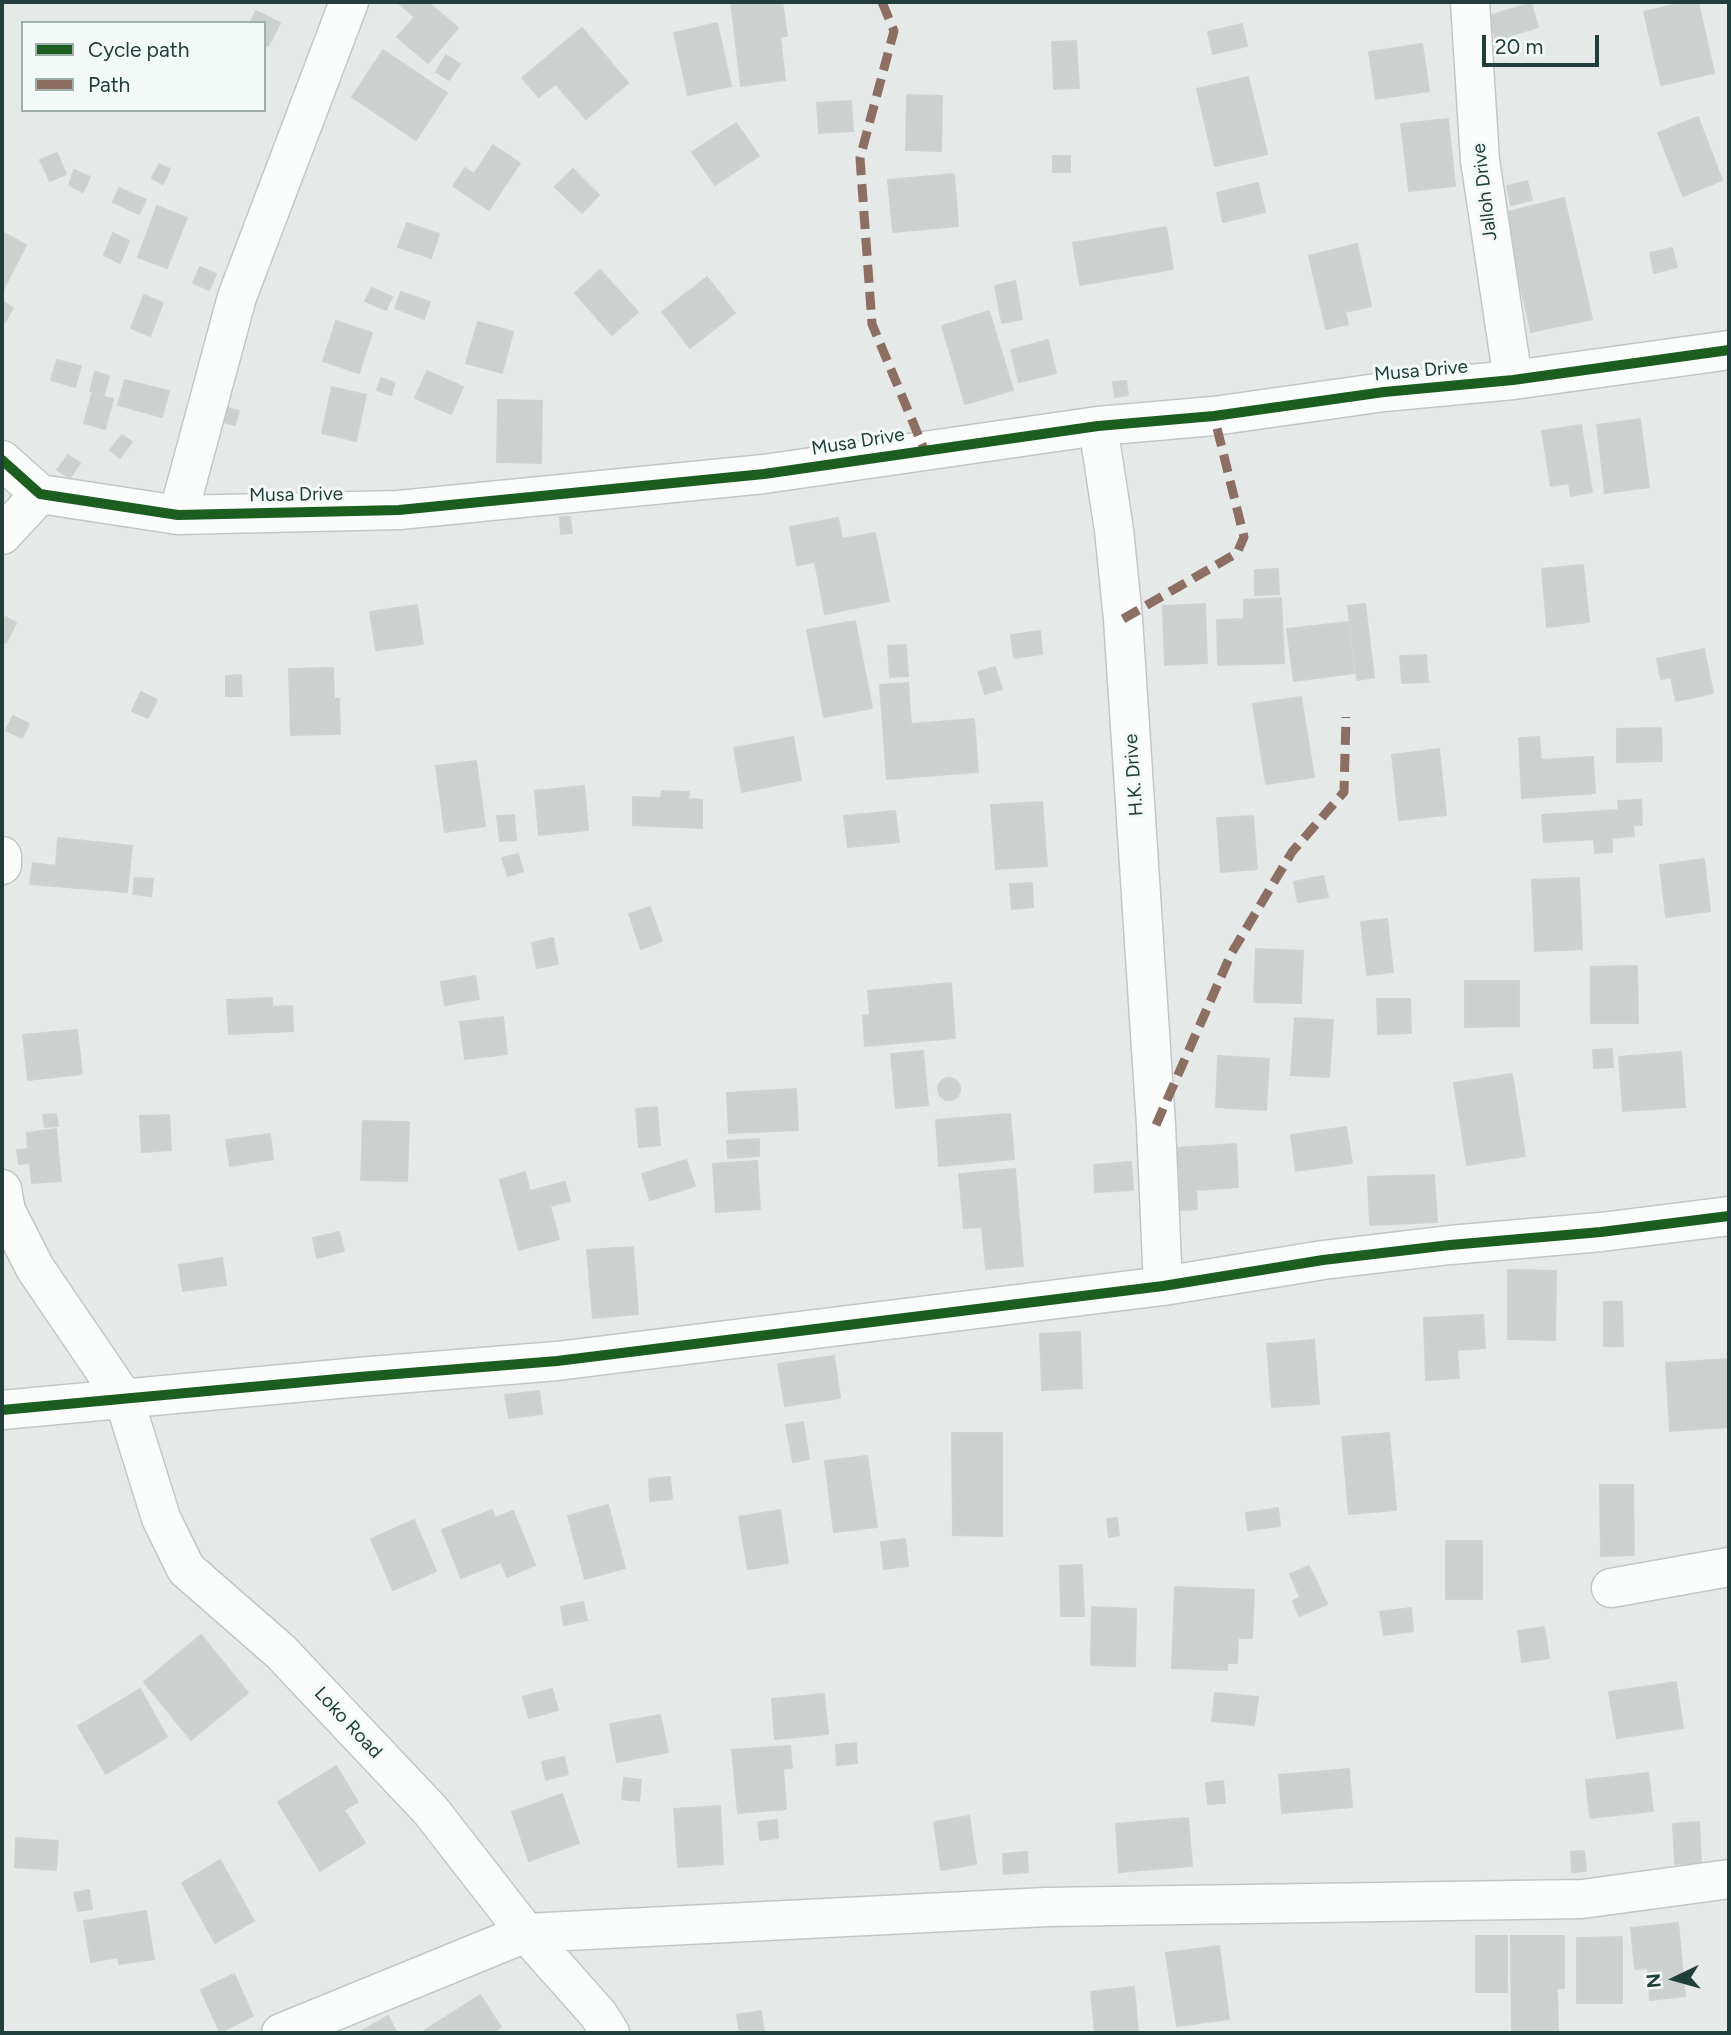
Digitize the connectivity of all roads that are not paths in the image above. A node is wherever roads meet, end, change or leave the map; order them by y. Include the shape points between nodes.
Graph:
1 (349, 2) edge
2 (1470, 2) edge
3 (1729, 351) edge
4 (1513, 380) junction
5 (1098, 426) junction
6 (2, 460) edge
7 (40, 494) junction
8 (178, 515) junction
9 (2, 534) edge
10 (2, 856) edge
11 (2, 865) edge
12 (2, 1189) edge
13 (1729, 1216) edge
14 (1163, 1286) junction
15 (124, 1399) junction
16 (2, 1410) edge
17 (1729, 1567) edge
18 (1611, 1588) dead end
19 (1729, 1879) edge
20 (526, 1933) junction
21 (281, 2033) edge
22 (610, 2033) edge

1 - 8 street via 237,297
2 - 4 street, Jalloh Drive via 1480,160
3 - 4 street, Musa Drive
4 - 5 street, Musa Drive
5 - 8 street, Musa Drive via 764,474 453,505
5 - 14 street, H.K. Drive via 1123,619
6 - 7 street
7 - 8 street, Musa Drive
7 - 9 street
10 - 11 street
12 - 15 street, Loko Road via 6,1211 35,1268
13 - 14 street via 1336,1259
14 - 15 street via 557,1361
15 - 16 street
15 - 20 street, Loko Road via 161,1518 186,1569 281,1652 431,1811
17 - 18 street
19 - 20 street via 1582,1899 1046,1906
20 - 21 street
20 - 22 street, Loko Road

